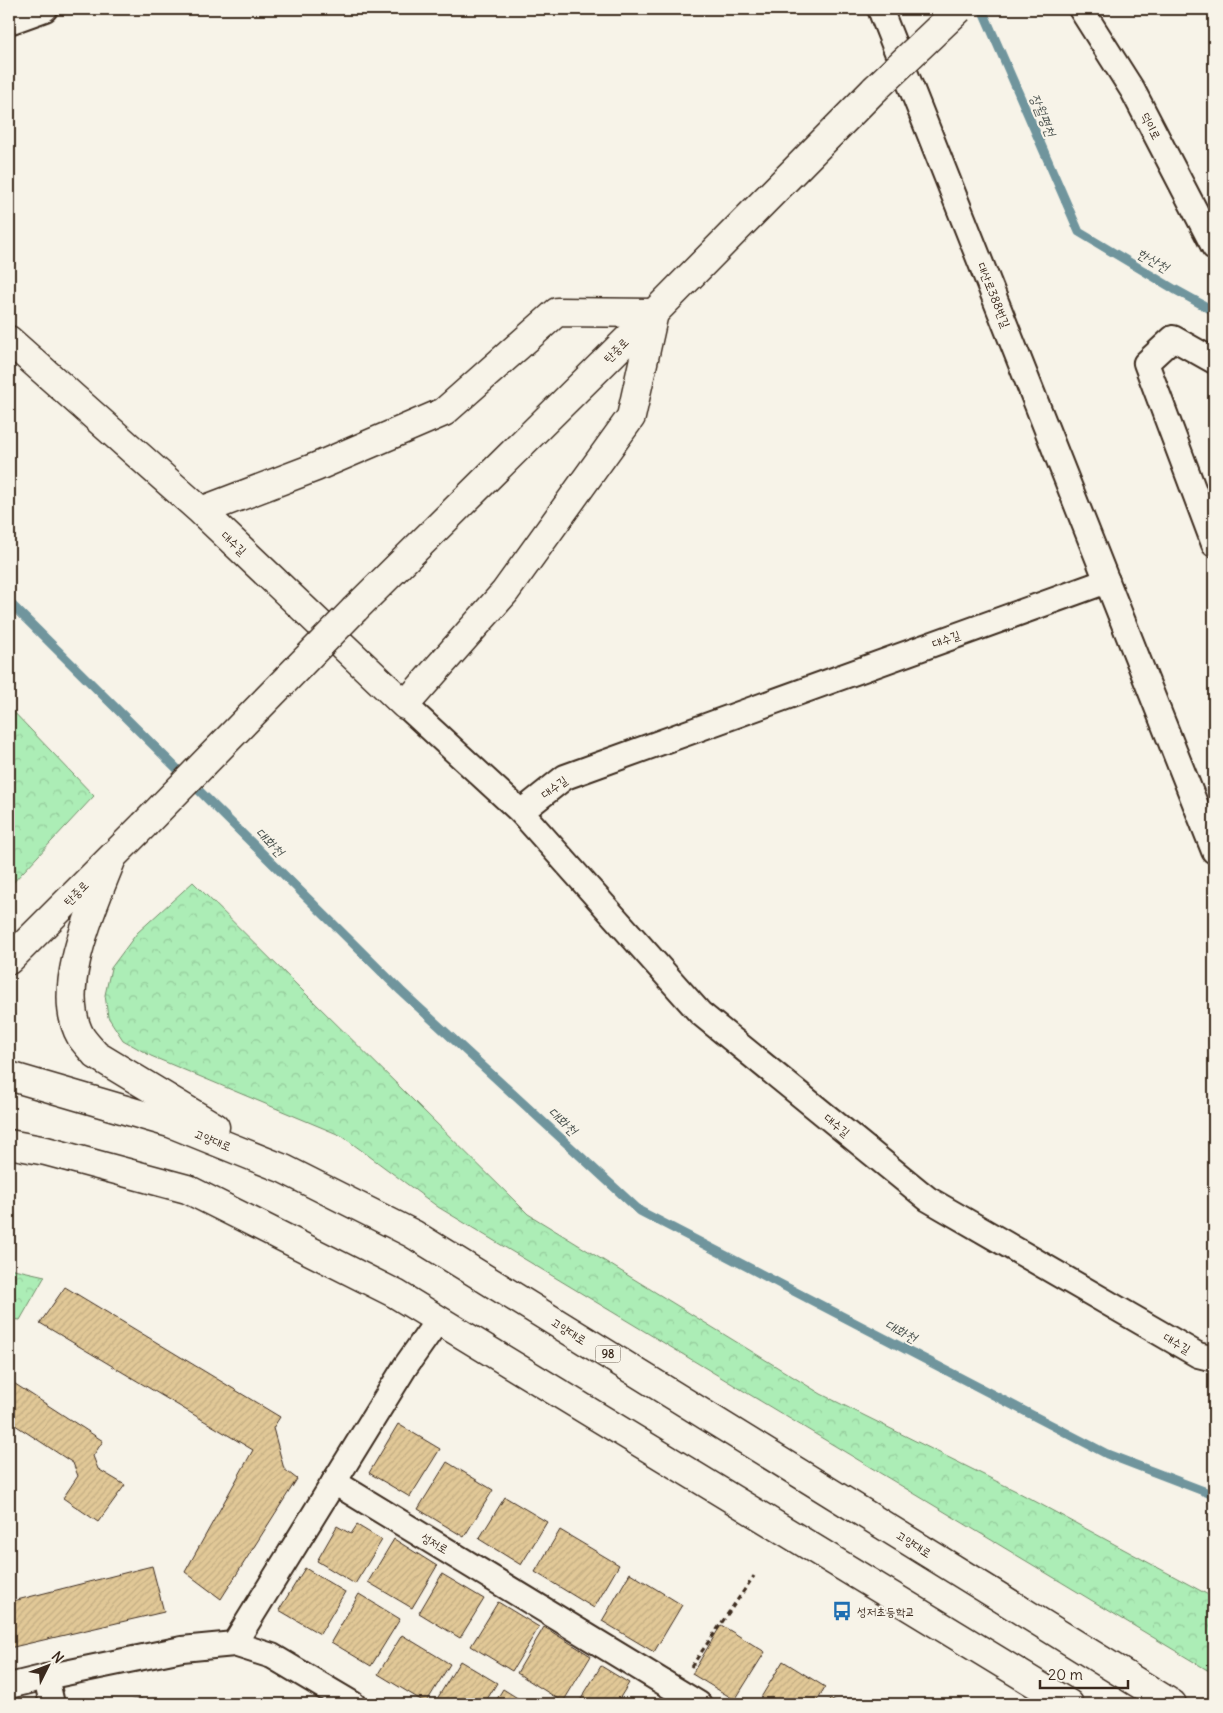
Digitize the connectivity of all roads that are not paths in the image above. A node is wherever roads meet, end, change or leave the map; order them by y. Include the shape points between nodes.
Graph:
1 (45, 9) edge
2 (880, 9) edge
3 (959, 9) edge
4 (1080, 9) edge
5 (9, 22) edge
6 (1214, 248) edge
7 (654, 313) junction
8 (9, 340) edge
9 (1214, 362) edge
10 (201, 511) junction
11 (1214, 544) edge
12 (1107, 581) junction
13 (405, 705) junction
14 (521, 812) junction
15 (1214, 851) edge
16 (112, 858) junction
17 (9, 960) edge
18 (9, 1076) edge
19 (9, 1144) edge
20 (284, 1169) junction
21 (438, 1320) junction
22 (1214, 1359) edge
23 (334, 1482) junction
24 (234, 1644) junction
25 (46, 1676) junction
26 (9, 1686) edge
27 (52, 1704) edge
28 (353, 1704) edge
29 (699, 1704) edge
30 (1070, 1704) edge
31 (1172, 1704) edge

1 - 5 street
2 - 12 street, 대산로388번길
3 - 7 main road, 탄중로, bridge
4 - 6 street, 덕이로 via 1133,91
7 - 10 main road via 557,312 444,412 316,467
7 - 13 main road via 631,417 505,592
7 - 16 main road, 탄중로, bridge via 355,609
8 - 10 main road, 대수길
9 - 11 street via 1173,338 1146,363
10 - 13 main road, 대수길
12 - 14 street, 대수길 via 565,776
12 - 15 street
13 - 14 street, 대수길
14 - 22 street, 대수길 via 700,1013 928,1200 1198,1355
16 - 17 main road, 탄중로
16 - 20 main road via 78,949 71,984 72,1013 81,1037 96,1055
18 - 20 main road, 고양대로 / 98 via 170,1123
19 - 21 main road via 187,1189 396,1294
20 - 31 main road, 고양대로 / 98 via 413,1234
21 - 23 street
21 - 30 main road
23 - 24 street
23 - 29 street, 성저로
24 - 25 street via 182,1649
24 - 28 street via 272,1656
25 - 26 street
25 - 27 street

